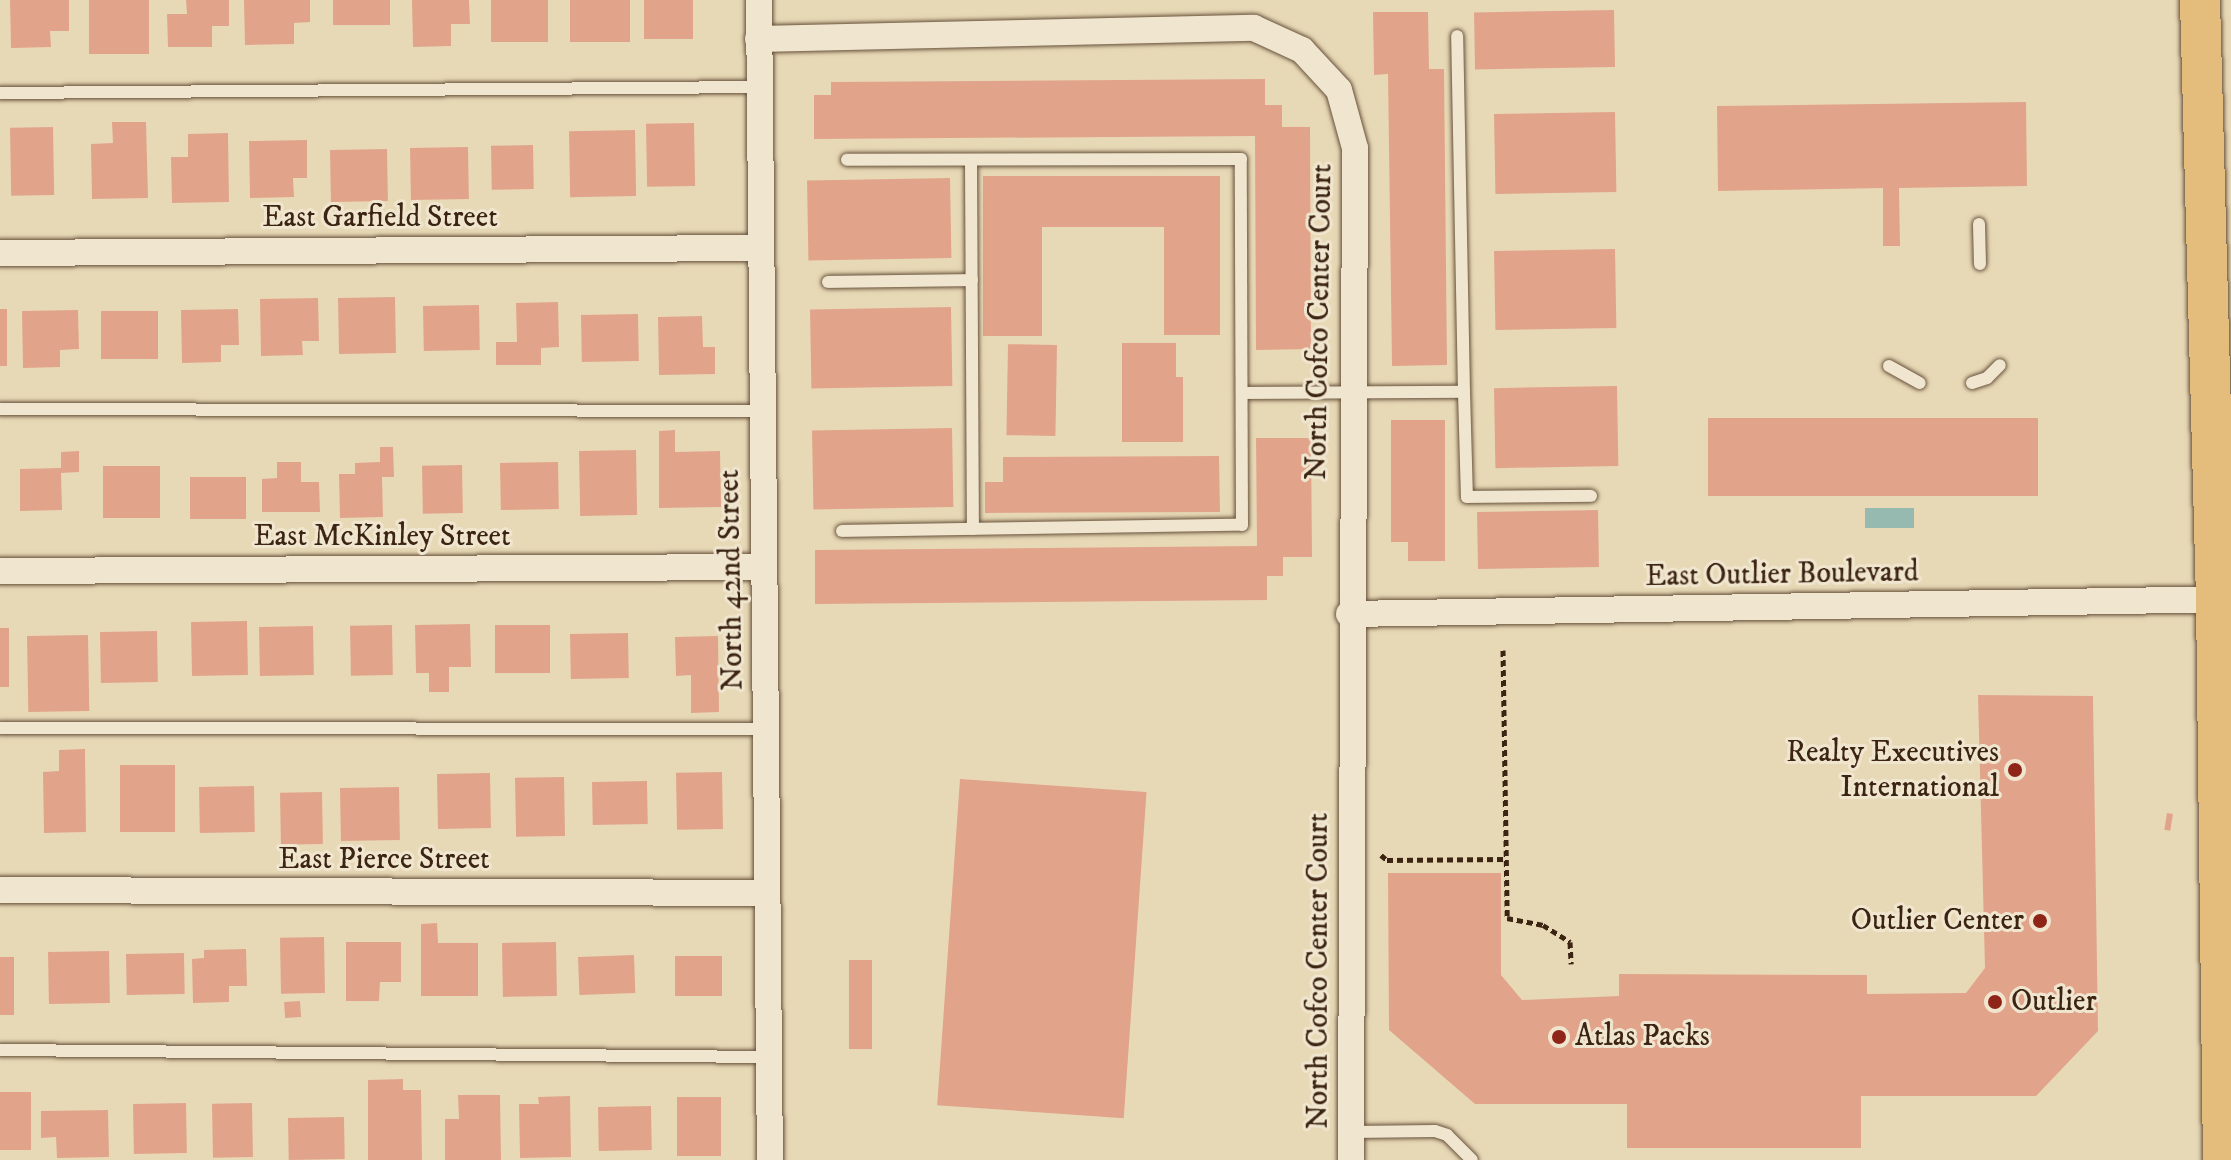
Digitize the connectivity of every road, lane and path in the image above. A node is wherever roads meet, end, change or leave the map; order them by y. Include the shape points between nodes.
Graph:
1 (759, 0) edge
2 (2200, 0) edge
3 (1457, 36) dead end
4 (758, 39) junction
5 (758, 87) junction
6 (0, 93) edge
7 (847, 160) dead end
8 (971, 160) junction
9 (1979, 224) dead end
10 (760, 248) junction
11 (0, 253) edge
12 (1980, 264) dead end
13 (972, 280) junction
14 (828, 282) dead end
15 (2000, 365) dead end
16 (1889, 366) dead end
17 (1920, 383) dead end
18 (1972, 383) dead end
19 (1351, 391) junction
20 (1464, 392) junction
21 (1243, 393) junction
22 (0, 409) edge
23 (762, 411) junction
24 (1591, 496) dead end
25 (973, 529) junction
26 (842, 531) dead end
27 (764, 567) junction
28 (0, 571) edge
29 (2224, 599) edge
30 (1349, 614) junction
31 (1503, 650) dead end
32 (0, 728) edge
33 (765, 729) junction
34 (2225, 804) edge
35 (1381, 855) dead end
36 (1506, 859) junction
37 (0, 890) edge
38 (767, 893) junction
39 (1571, 964) dead end
40 (0, 1050) edge
41 (769, 1057) junction
42 (1351, 1132) junction
43 (770, 1160) edge
44 (1351, 1160) edge
45 (1472, 1160) edge
46 (2223, 1160) edge

1 - 4 street, North 42nd Street
2 - 29 main road via 2213,214
3 - 20 lane
4 - 5 street, North 42nd Street
4 - 19 street, North Cofco Center Court via 1254,28 1302,50 1339,90 1355,148
5 - 6 lane
5 - 10 street, North 42nd Street
7 - 8 lane
8 - 13 lane
8 - 21 lane via 1241,159
9 - 12 lane
10 - 11 street, East Garfield Street
10 - 23 street, North 42nd Street
13 - 14 lane
13 - 25 lane
15 - 18 lane
16 - 17 lane
19 - 20 lane
19 - 21 lane
19 - 30 street, North Cofco Center Court
20 - 24 lane via 1467,497
21 - 25 lane via 1242,525
22 - 23 lane
23 - 27 street, North 42nd Street
25 - 26 lane
27 - 28 street, East McKinley Street
27 - 33 street, North 42nd Street
29 - 30 street, East Outlier Boulevard
29 - 34 main road
30 - 42 street, North Cofco Center Court
31 - 36 path
32 - 33 lane
33 - 38 street, North 42nd Street
34 - 46 main road
35 - 36 path via 1387,860
36 - 39 path via 1507,918 1543,925 1570,942
37 - 38 street, East Pierce Street
38 - 41 street, North 42nd Street
40 - 41 lane
41 - 43 street, North 42nd Street
42 - 44 street, North Cofco Center Court
42 - 45 lane via 1435,1131 1447,1135

